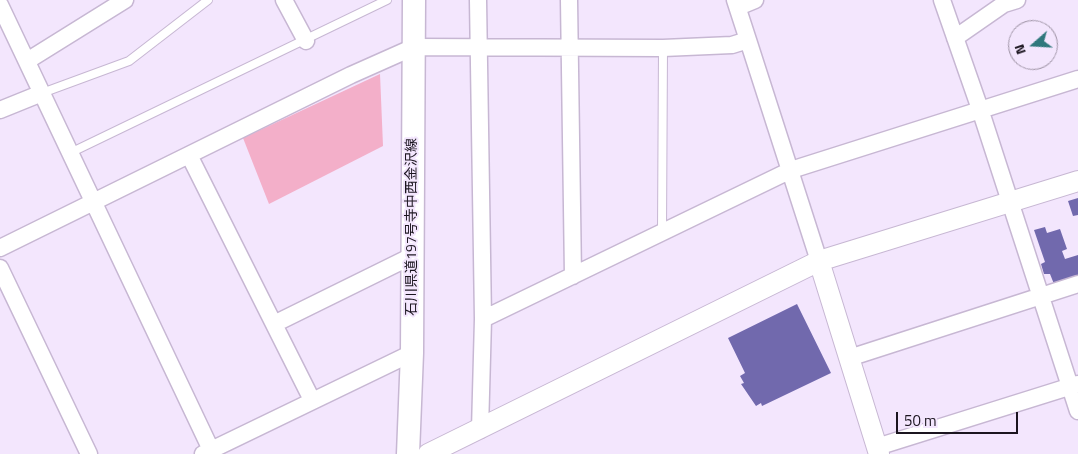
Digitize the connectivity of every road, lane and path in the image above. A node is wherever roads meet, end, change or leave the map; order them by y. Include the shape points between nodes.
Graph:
1 (125, 0) edge
2 (208, 0) edge
3 (284, 0) edge
4 (388, 0) edge
5 (414, 0) edge
6 (478, 0) edge
7 (569, 0) edge
8 (755, 0) edge
9 (942, 0) edge
10 (1017, 0) edge
11 (736, 3) edge
12 (0, 5) edge
13 (955, 38) junction
14 (748, 40) junction
15 (306, 41) junction
16 (479, 46) junction
17 (414, 47) junction
18 (570, 47) junction
19 (664, 48) junction
20 (27, 61) junction
21 (1078, 79) edge
22 (42, 93) junction
23 (980, 109) junction
24 (0, 110) edge
25 (70, 152) junction
26 (189, 155) junction
27 (791, 170) junction
28 (1078, 181) edge
29 (94, 202) junction
30 (1010, 202) junction
31 (662, 232) junction
32 (0, 248) edge
33 (412, 256) junction
34 (819, 261) junction
35 (0, 268) edge
36 (573, 276) junction
37 (1078, 284) edge
38 (1040, 296) junction
39 (483, 319) junction
40 (274, 324) junction
41 (412, 353) junction
42 (850, 358) junction
43 (1074, 385) edge
44 (312, 400) junction
45 (1078, 411) edge
46 (480, 430) junction
47 (878, 451) edge
48 (209, 453) edge
49 (89, 454) edge
50 (408, 454) edge
51 (428, 454) edge

1 - 20 street
2 - 22 lane via 129,61
3 - 15 street
4 - 15 lane
5 - 17 main road, 石川県道197号寺中西金沢線
6 - 16 street
7 - 18 street
8 - 11 street
9 - 13 street
10 - 13 street via 1004,4
11 - 14 street
12 - 20 street
13 - 23 street
14 - 19 street via 732,45
14 - 27 street
15 - 25 lane
16 - 17 street
16 - 18 street
16 - 39 street
17 - 26 street
17 - 33 main road, 石川県道197号寺中西金沢線
18 - 19 street
18 - 36 street
19 - 31 lane
20 - 22 street
21 - 23 street
22 - 24 street
22 - 25 street
23 - 27 street
23 - 30 street
25 - 29 street
26 - 29 street
26 - 40 street
27 - 31 street
27 - 34 street
28 - 30 street
29 - 32 street
29 - 48 street
30 - 34 street
30 - 38 street
31 - 36 street
33 - 40 street
33 - 41 main road, 石川県道197号寺中西金沢線
34 - 42 street
34 - 46 street
35 - 49 street
36 - 39 street
37 - 38 street
38 - 42 street
38 - 43 street
39 - 46 street
40 - 44 street
41 - 44 street
41 - 50 main road, 石川県道197号寺中西金沢線
42 - 47 street
43 - 45 street
43 - 47 street
44 - 48 street
46 - 51 street

